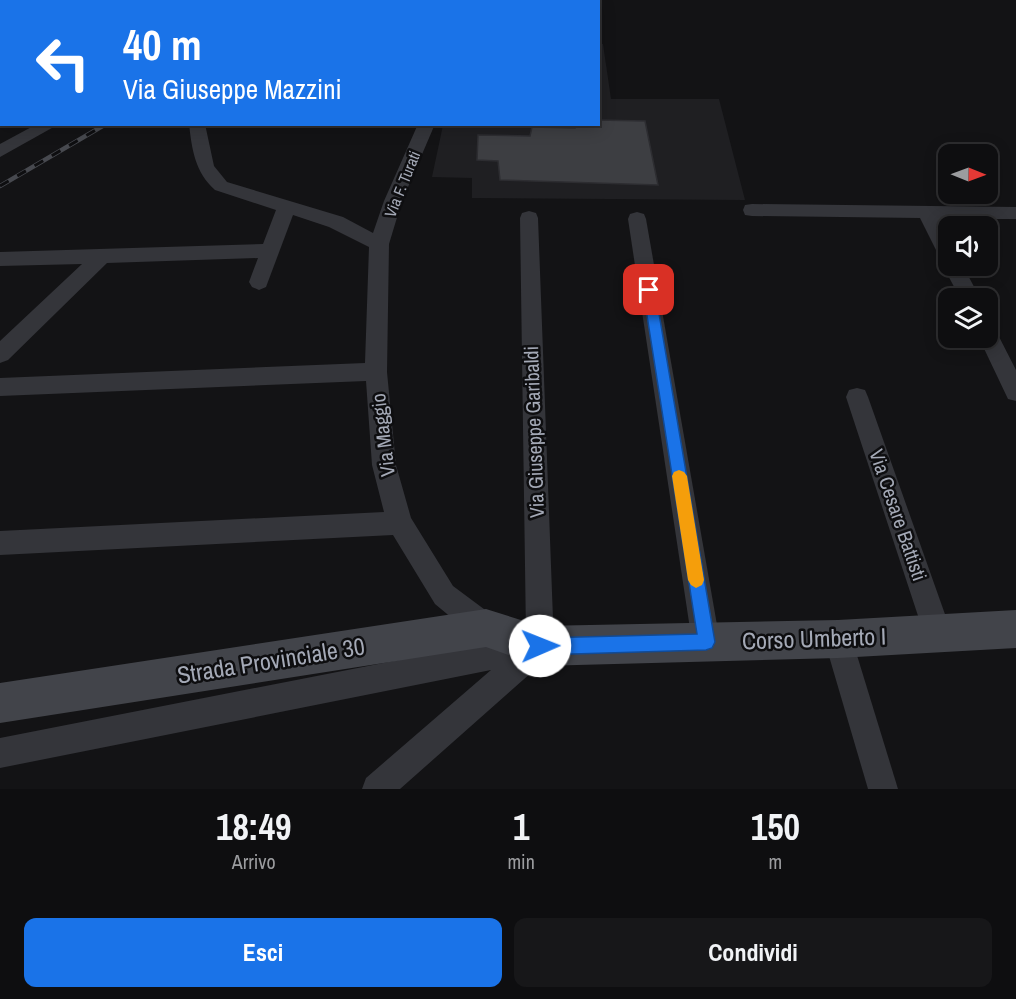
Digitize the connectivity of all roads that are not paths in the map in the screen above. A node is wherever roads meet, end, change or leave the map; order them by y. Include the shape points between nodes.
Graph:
1 (47, 126) edge
2 (197, 126) edge
3 (426, 126) edge
4 (0, 152) edge
5 (287, 205) junction
6 (752, 210) dead end
7 (927, 213) junction
8 (1016, 213) edge
9 (529, 218) dead end
10 (637, 219) dead end
11 (938, 235) edge
12 (379, 244) junction
13 (270, 251) junction
14 (103, 255) junction
15 (0, 259) edge
16 (259, 282) dead end
17 (994, 348) edge
18 (0, 354) edge
19 (376, 372) junction
20 (0, 387) edge
21 (1016, 392) edge
22 (858, 397) dead end
23 (400, 523) junction
24 (0, 543) edge
25 (486, 628) junction
26 (1016, 629) edge
27 (938, 634) junction
28 (838, 639) junction
29 (706, 642) junction
30 (540, 646) junction
31 (0, 703) edge
32 (0, 753) edge
33 (377, 789) edge
34 (883, 789) edge

1 - 4 street
2 - 5 street via 210,178 221,186
3 - 12 street, Via F. Turati
5 - 12 street via 336,222
5 - 13 street
6 - 7 street
7 - 8 street
7 - 11 street
9 - 30 street, Via Giuseppe Garibaldi
10 - 29 street
12 - 19 street, Via Maggio
13 - 14 street
13 - 16 street
14 - 15 street
14 - 18 street
17 - 21 street
19 - 20 street
19 - 23 street, Via Maggio via 384,465
22 - 27 street, Via Cesare Battisti
23 - 24 street
23 - 25 street, Via Maggio via 444,595
25 - 30 street, Strada Provinciale 30
25 - 31 street, Strada Provinciale 30
26 - 27 street, Corso Umberto I
27 - 28 street, Corso Umberto I
28 - 29 street, Corso Umberto I
28 - 34 street
29 - 30 street, Corso Umberto I
30 - 32 street
30 - 33 street

